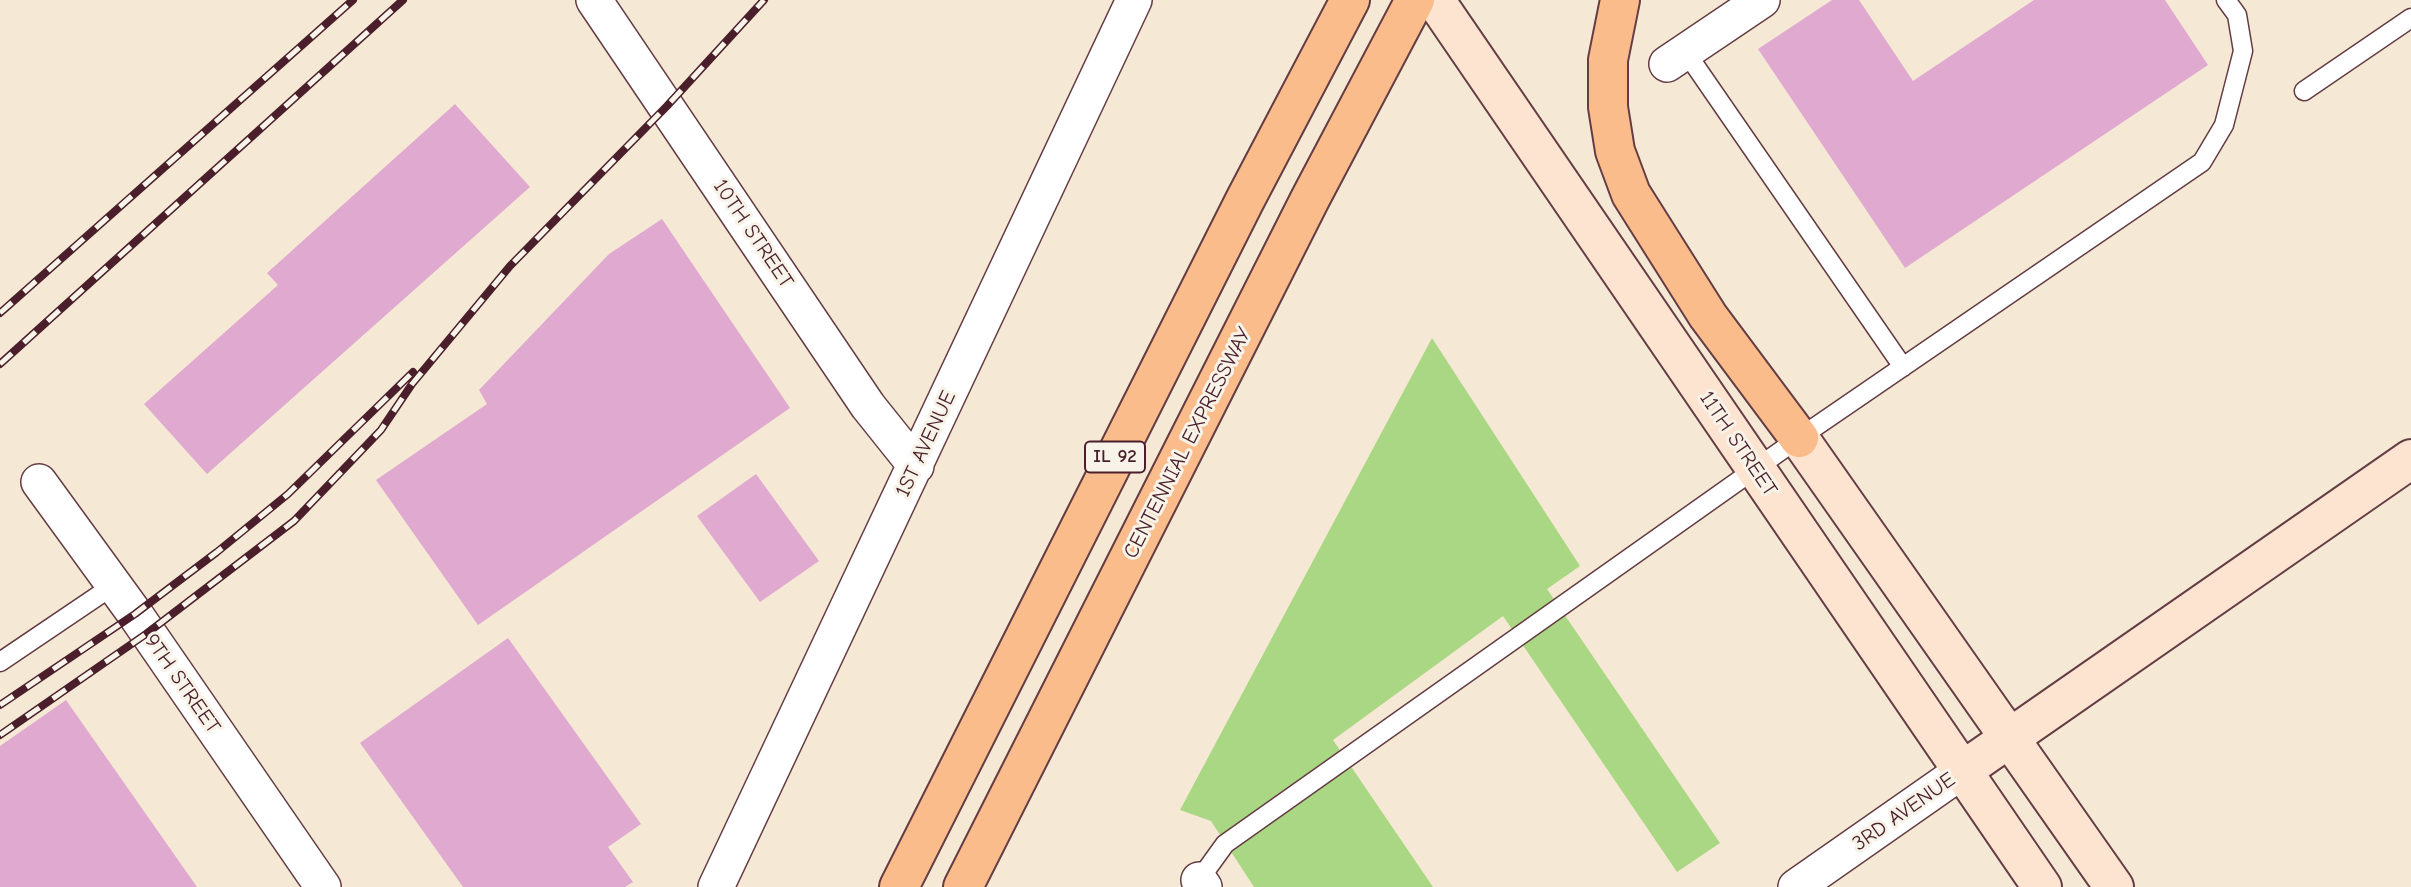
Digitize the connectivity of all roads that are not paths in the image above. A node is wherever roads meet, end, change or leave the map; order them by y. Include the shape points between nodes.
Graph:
1 (594, 0) edge
2 (1133, 0) edge
3 (1415, 0) edge
4 (1435, 0) edge
5 (1620, 0) edge
6 (1762, 0) edge
7 (2226, 0) edge
8 (1342, 15) edge
9 (2411, 18) edge
10 (1676, 57) joint
11 (2304, 91) dead end
12 (1903, 367) junction
13 (1799, 438) junction
14 (2411, 459) edge
15 (916, 466) junction
16 (1755, 470) junction
17 (39, 482) dead end
18 (114, 585) junction
19 (0, 662) edge
20 (2011, 737) junction
21 (1962, 771) junction
22 (1201, 884) edge
23 (323, 887) edge
24 (716, 887) edge
25 (899, 887) edge
26 (963, 887) edge
27 (1796, 887) edge
28 (2042, 887) edge
29 (2114, 887) edge

1 - 15 street, 10TH STREET via 869,406
2 - 15 street, 1ST AVENUE
3 - 26 highway, CENTENNIAL EXPRESSWAY / IL 92
4 - 16 street, 11TH STREET
5 - 13 highway via 1608,60 1608,107 1615,151 1630,194 1708,316
6 - 10 street
7 - 12 lane via 2237,15 2243,51 2224,125 2202,162
8 - 25 highway, IL 92
9 - 11 lane
10 - 12 lane
12 - 13 lane
13 - 16 lane
13 - 20 street
14 - 20 street, 3RD AVENUE
15 - 24 street, 1ST AVENUE
16 - 21 street, 11TH STREET
16 - 22 lane via 1225,844
17 - 18 street, 9TH STREET
18 - 19 lane
18 - 23 street, 9TH STREET
20 - 21 street, 3RD AVENUE
20 - 29 street
21 - 27 street, 3RD AVENUE
21 - 28 street, 11TH STREET

